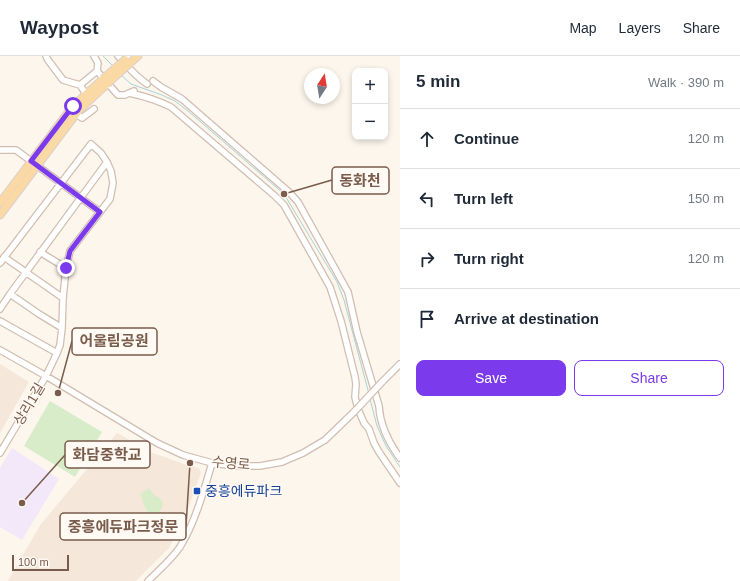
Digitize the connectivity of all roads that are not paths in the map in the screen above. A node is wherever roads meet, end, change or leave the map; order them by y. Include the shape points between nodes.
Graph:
1 (46, 56) edge
2 (94, 56) edge
3 (118, 56) edge
4 (138, 56) edge
5 (128, 60) edge
6 (97, 71) junction
7 (153, 81) dead end
8 (105, 82) junction
9 (147, 84) dead end
10 (80, 85) junction
11 (86, 94) junction
12 (94, 109) dead end
13 (76, 114) junction
14 (0, 150) edge
15 (107, 162) junction
16 (34, 164) junction
17 (61, 184) junction
18 (80, 198) junction
19 (0, 203) edge
20 (100, 212) junction
21 (0, 215) edge
22 (40, 252) junction
23 (4, 257) junction
24 (0, 263) edge
25 (66, 268) junction
26 (26, 272) junction
27 (10, 294) junction
28 (63, 298) junction
29 (0, 309) edge
30 (0, 321) edge
31 (62, 328) junction
32 (0, 350) edge
33 (58, 353) junction
34 (400, 364) edge
35 (46, 376) junction
36 (0, 453) edge
37 (400, 458) edge
38 (212, 463) junction
39 (400, 483) edge
40 (148, 581) edge

1 - 10 street via 63,80
2 - 6 street via 98,63
3 - 9 street
4 - 5 main road
5 - 8 main road, bridge
6 - 10 street
6 - 39 street via 118,95 132,92 171,107 284,206 333,296 355,376 358,409 379,452
7 - 37 street via 182,99 290,192 298,202 348,292 380,418 386,435
8 - 11 main road
8 - 13 main road
10 - 11 street
11 - 16 main road via 73,106
12 - 13 street via 82,118
13 - 16 main road
14 - 16 street via 16,150
15 - 17 street via 91,144
15 - 18 street
15 - 20 street, 상리1길 via 113,184 110,199
16 - 17 street
16 - 19 main road
16 - 21 main road
17 - 18 street
17 - 23 street
18 - 20 street
18 - 22 street
20 - 25 street, 상리1길 via 70,251
22 - 25 street
22 - 26 street
23 - 24 street
23 - 26 street
25 - 28 street, 상리1길
26 - 27 street
26 - 28 street
27 - 29 street
27 - 31 street
28 - 31 street, 상리1길
30 - 33 street
31 - 33 street, 상리1길
32 - 35 street, 수영로
33 - 35 street, 상리1길
34 - 38 street, 수영로, bridge via 325,440 303,453 282,462 260,466
35 - 36 street, 상리1길
35 - 38 street, 수영로 via 157,443 183,455
38 - 40 street via 190,527 180,547

